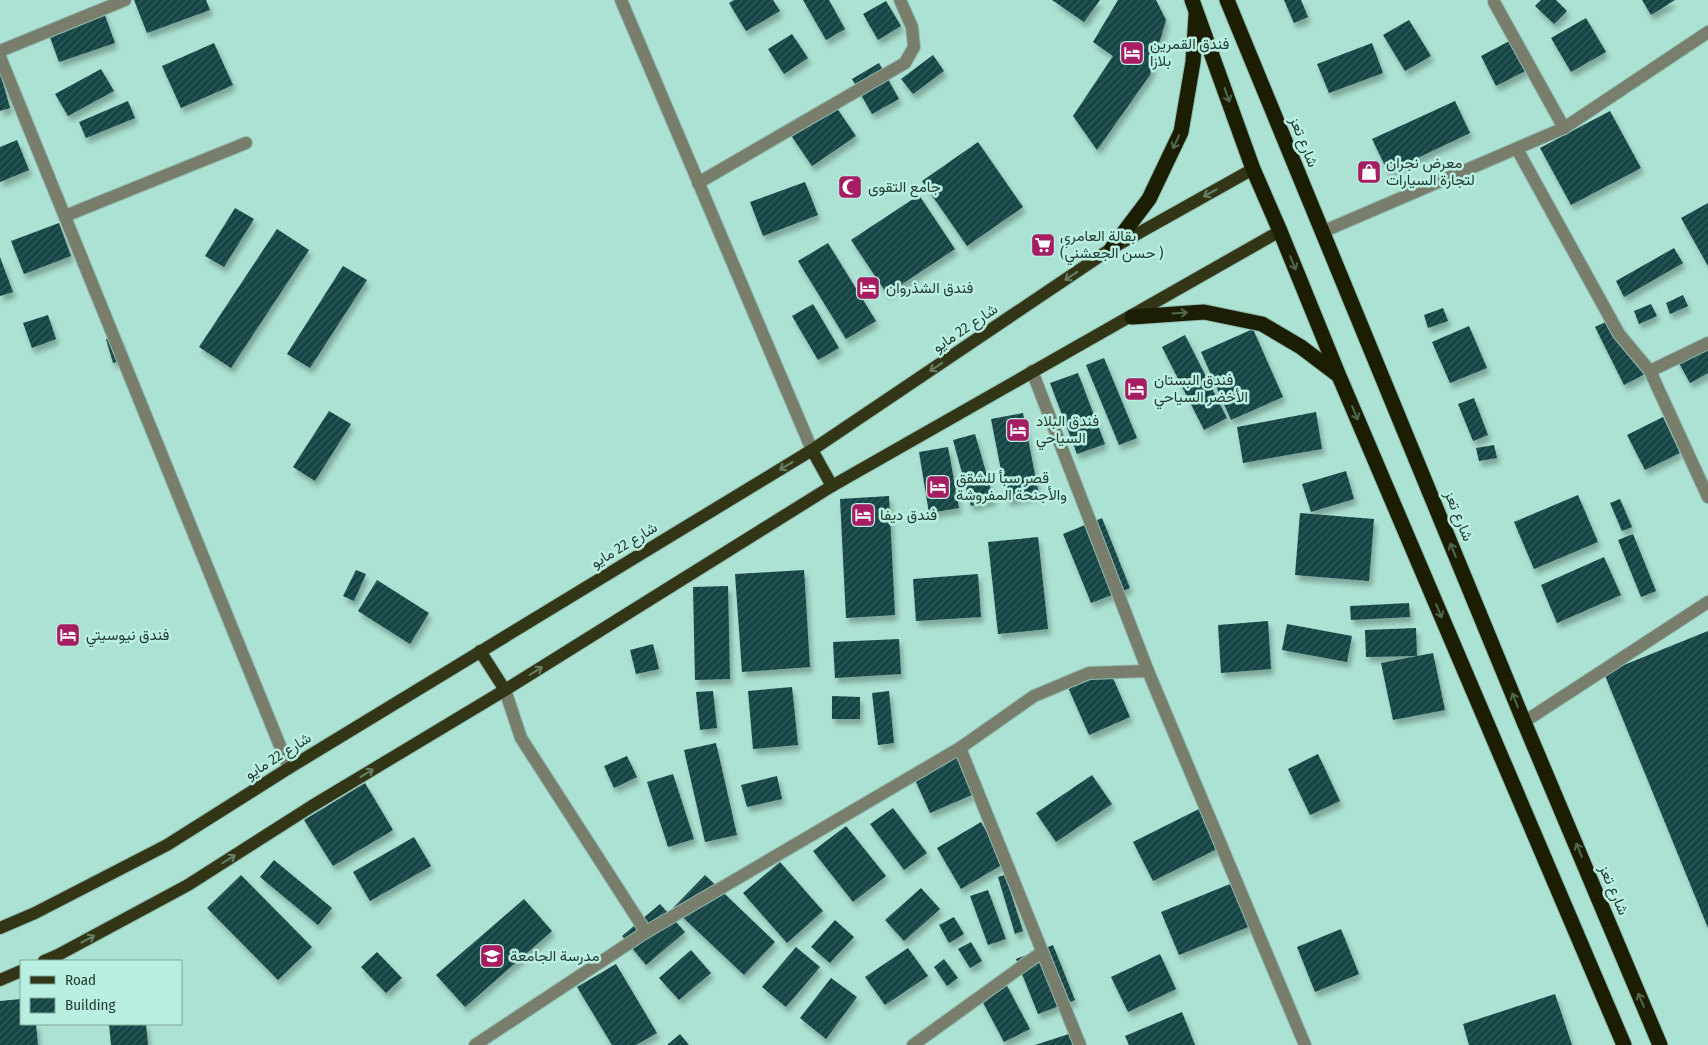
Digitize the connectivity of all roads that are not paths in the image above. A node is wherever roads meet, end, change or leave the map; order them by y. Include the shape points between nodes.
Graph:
1 (125, 0) edge
2 (621, 0) edge
3 (900, 0) edge
4 (1227, 0) edge
5 (1494, 2) dead end
6 (1194, 4) edge
7 (1708, 32) edge
8 (0, 51) edge
9 (0, 57) edge
10 (1564, 128) junction
11 (246, 143) dead end
12 (1517, 149) junction
13 (1253, 169) junction
14 (698, 183) junction
15 (65, 216) junction
16 (1280, 231) junction
17 (1322, 232) junction
18 (1112, 248) junction
19 (1132, 317) junction
20 (1708, 343) edge
21 (1032, 371) junction
22 (1650, 371) junction
23 (1339, 376) junction
24 (812, 450) junction
25 (832, 486) junction
26 (1708, 497) edge
27 (1708, 602) edge
28 (480, 651) junction
29 (1148, 670) junction
30 (505, 690) junction
31 (1524, 722) junction
32 (960, 748) junction
33 (289, 768) junction
34 (0, 928) edge
35 (646, 932) junction
36 (1042, 952) junction
37 (46, 960) edge
38 (20, 971) edge
39 (0, 980) edge
40 (475, 1045) edge
41 (913, 1045) edge
42 (1080, 1045) edge
43 (1305, 1045) edge
44 (1624, 1045) edge
45 (1660, 1045) edge

1 - 8 street
2 - 14 street
3 - 14 street via 912,27 914,47 905,63
4 - 17 highway, شارع تعز
5 - 10 street
6 -> 13 highway
6 -> 18 highway via 1193,62 1181,132 1149,199
7 - 10 street
9 - 15 street
10 - 12 street
11 - 15 street
12 - 17 street
12 - 22 street via 1619,334
13 - 16 highway
13 -> 18 main road, شارع 22 مايو
14 - 24 street
15 - 33 street
16 - 19 main road
16 -> 23 highway
31 -> 17 highway, شارع تعز
18 -> 24 main road, شارع 22 مايو
19 - 21 main road
19 -> 23 highway via 1204,312 1262,324 1302,347
20 - 22 street
21 - 25 main road
21 - 29 street
22 - 26 street
23 -> 44 highway
24 - 25 main road
24 -> 28 main road, شارع 22 مايو
30 -> 25 main road
27 - 31 street
28 - 30 main road
28 - 33 main road, شارع 22 مايو
29 - 32 street via 1089,673 1034,696
29 - 43 street
30 - 35 street via 521,738
37 -> 30 main road via 188,885
45 -> 31 highway, شارع تعز
32 - 35 street
32 - 36 street
33 - 34 main road, شارع 22 مايو via 167,845
35 - 40 street
36 - 41 street
36 - 42 street
38 - 39 main road

